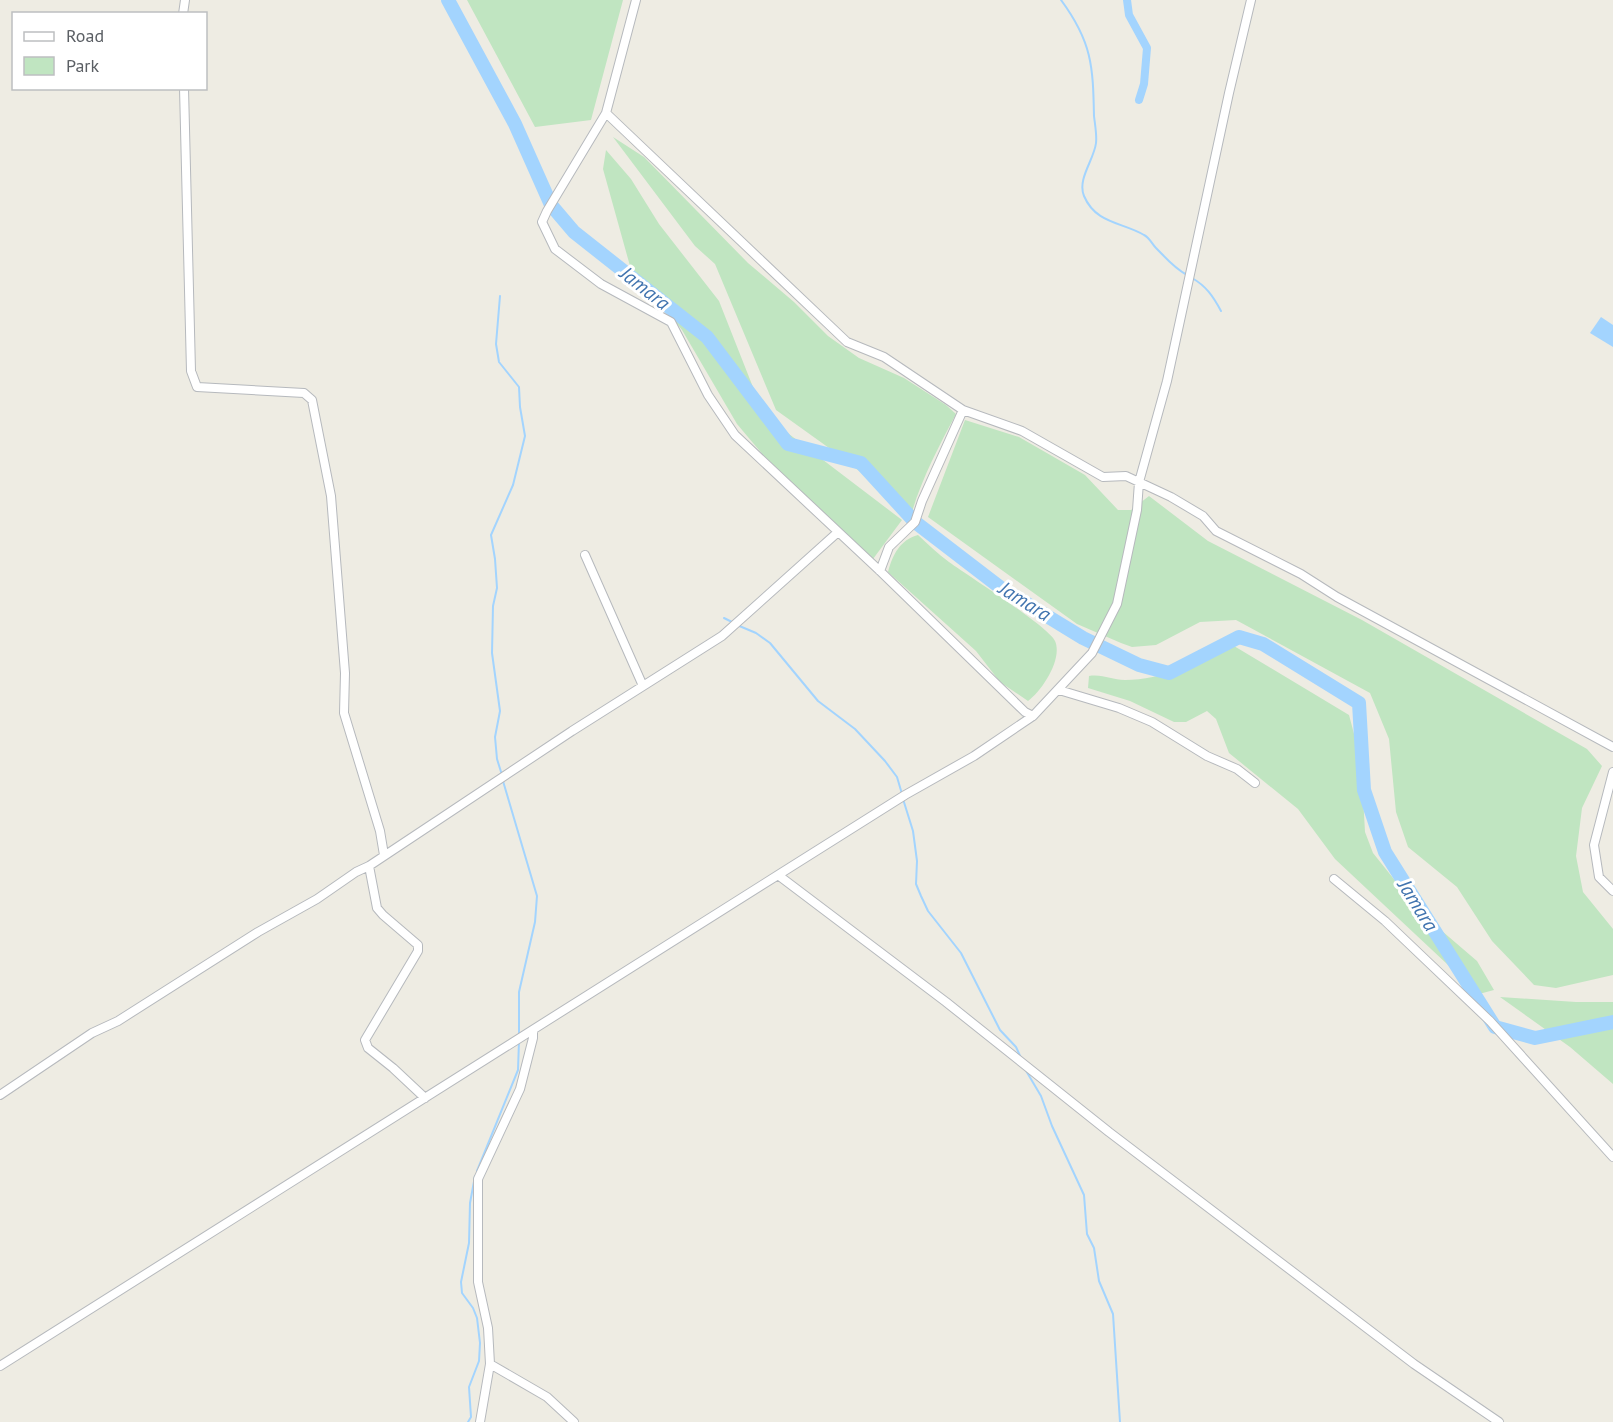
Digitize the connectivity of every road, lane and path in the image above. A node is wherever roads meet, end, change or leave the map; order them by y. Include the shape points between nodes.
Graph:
1 (636, 0) edge
2 (1251, 0) edge
3 (184, 90) edge
4 (606, 112) junction
5 (963, 410) junction
6 (1139, 482) junction
7 (838, 532) junction
8 (585, 555) dead end
9 (880, 571) junction
10 (643, 686) junction
11 (1059, 690) junction
12 (1033, 716) junction
13 (1613, 747) edge
14 (1613, 771) edge
15 (1255, 783) dead end
16 (384, 855) junction
17 (369, 866) junction
18 (778, 875) junction
19 (1334, 879) dead end
20 (1613, 891) edge
21 (533, 1030) junction
22 (0, 1095) edge
23 (425, 1098) junction
24 (1613, 1157) edge
25 (490, 1364) junction
26 (0, 1366) edge
27 (480, 1422) edge
28 (574, 1422) edge
29 (1499, 1422) edge

1 - 4 street
2 - 6 street via 1167,381
3 - 16 street via 192,371 197,387 304,393 312,400 331,496 345,673 344,713
4 - 5 street via 847,342 884,357
4 - 7 street via 542,222 555,249 601,284 670,322 708,395 735,435
5 - 6 street via 1022,431 1103,477 1126,476
5 - 9 street via 915,522 889,547
6 - 11 street via 1137,510 1117,604 1092,653
6 - 13 street via 1203,516 1216,531
7 - 9 street
7 - 10 street via 722,636
8 - 10 street
9 - 12 street
10 - 16 street
11 - 12 street
11 - 15 street via 1152,722 1208,756 1237,768
12 - 18 street via 975,756
14 - 20 street via 1594,845 1599,877
16 - 17 street
17 - 22 street via 118,1021 92,1033
17 - 23 street via 377,908 418,945 418,951 365,1044
18 - 21 street
18 - 29 street via 1405,1357
19 - 24 street via 1385,921 1490,1021
21 - 23 street
21 - 25 street via 520,1089 478,1179 478,1282 488,1328
23 - 26 street
25 - 27 street
25 - 28 street via 547,1397

